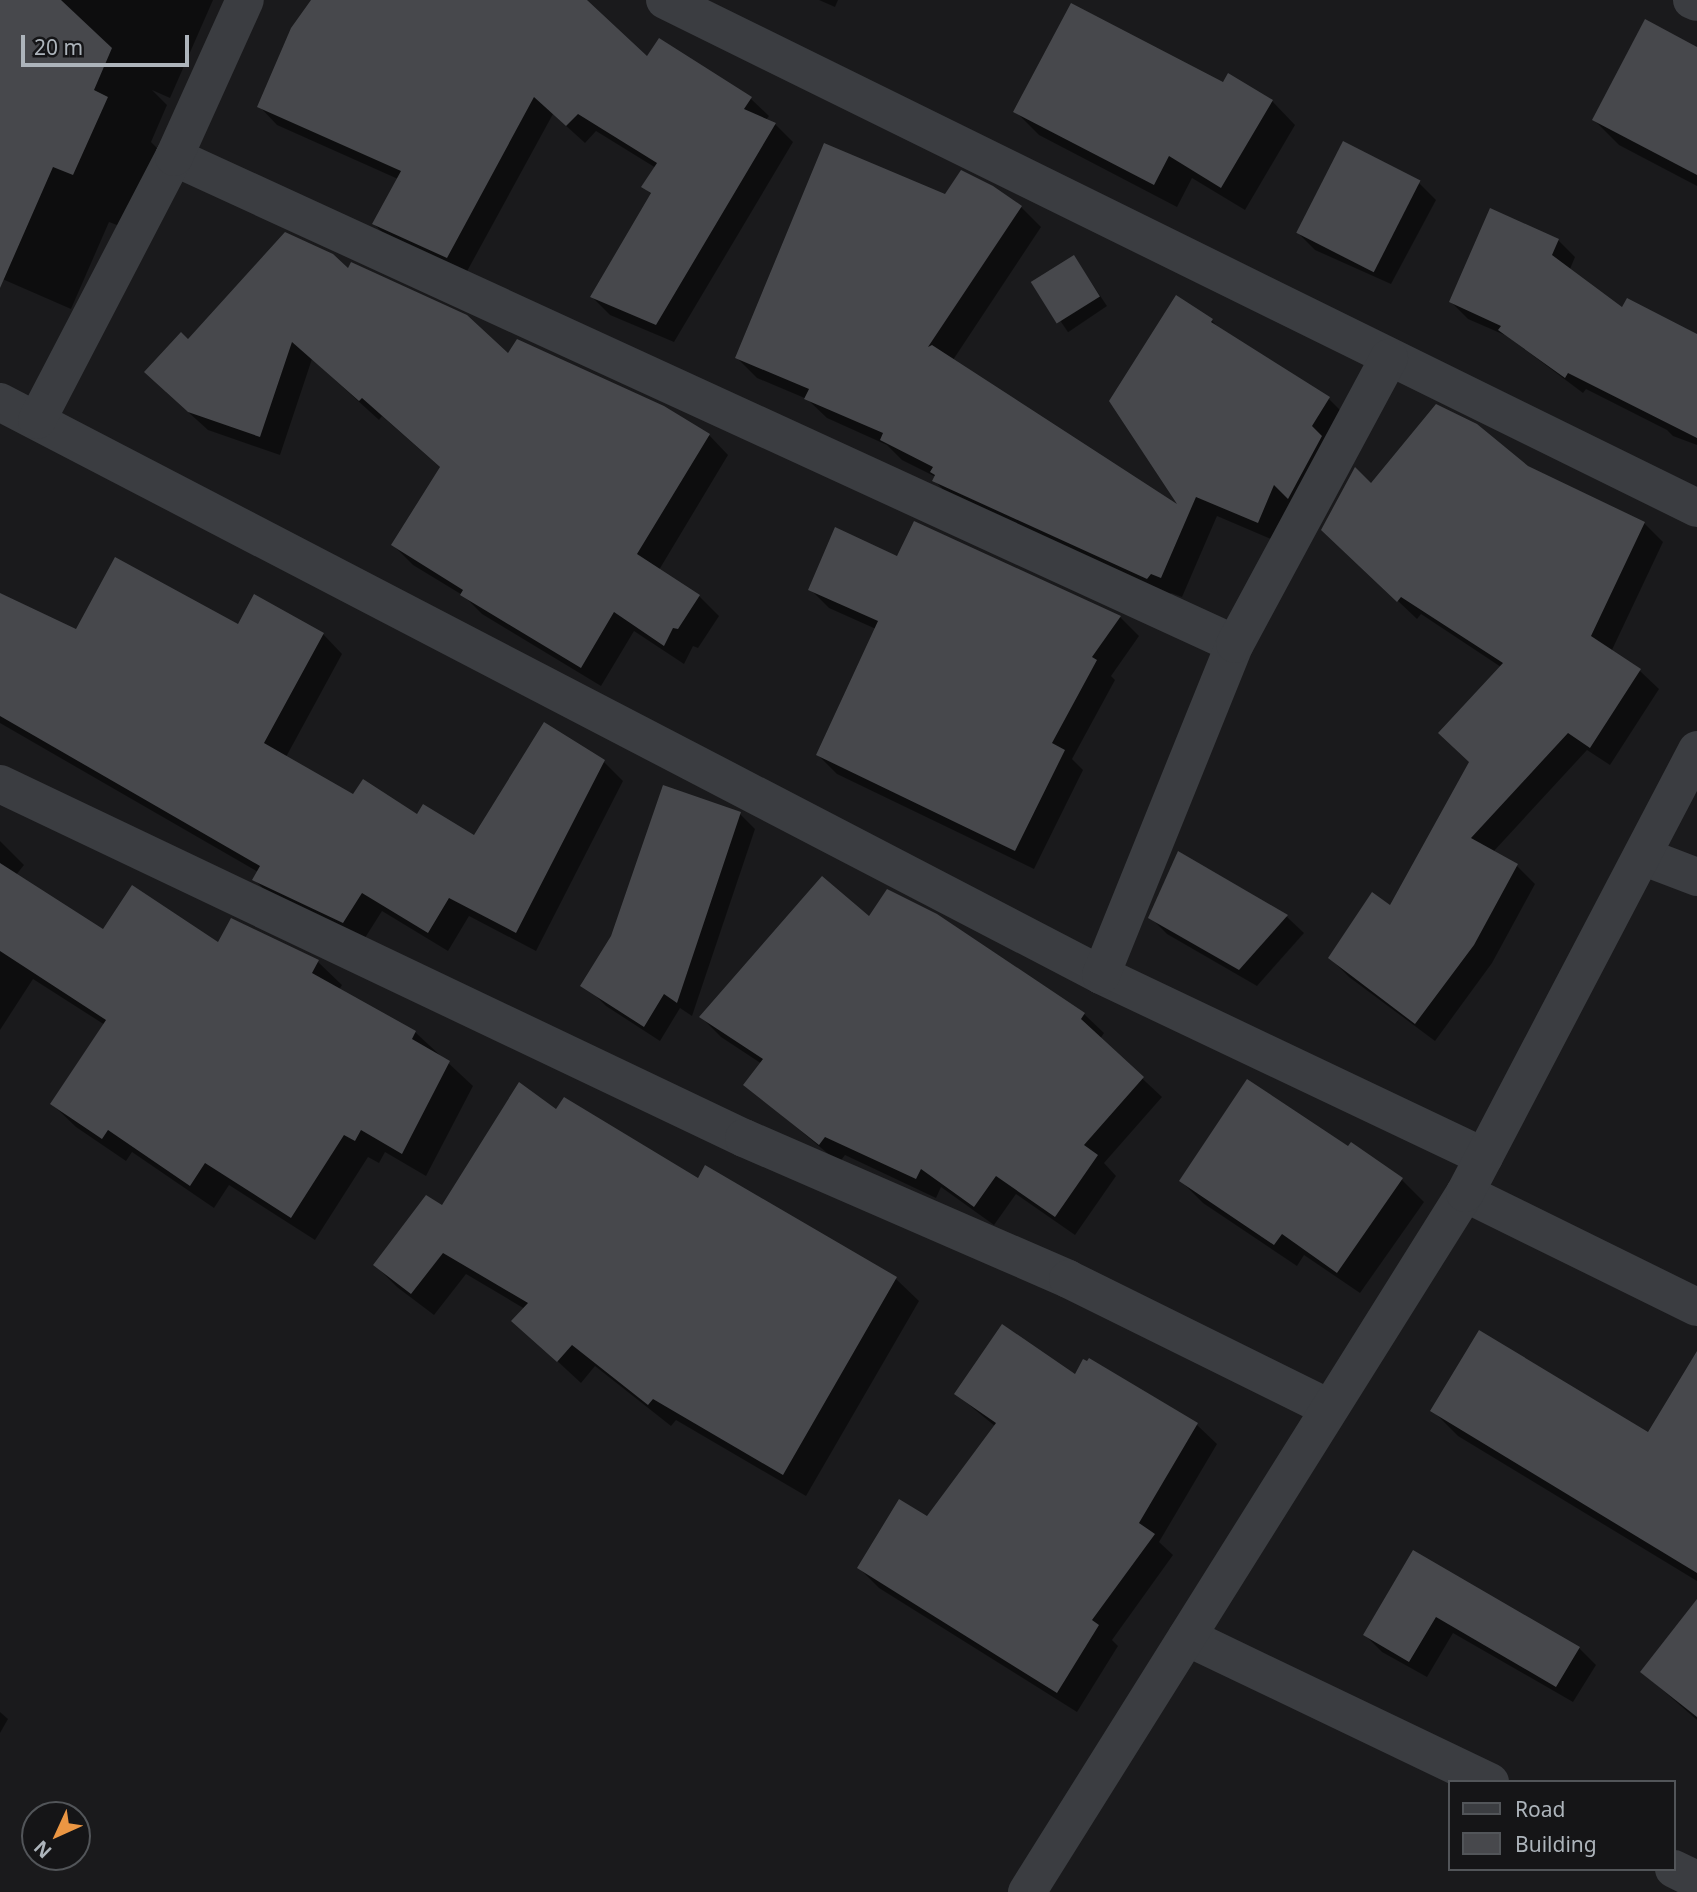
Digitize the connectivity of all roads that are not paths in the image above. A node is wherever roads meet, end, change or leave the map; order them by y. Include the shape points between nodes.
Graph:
1 (245, 0) edge
2 (664, 0) edge
3 (1692, 0) edge
4 (1697, 2) edge
5 (174, 157) junction
6 (1389, 358) junction
7 (0, 402) edge
8 (37, 420) junction
9 (1697, 508) edge
10 (1235, 644) junction
11 (1697, 750) edge
12 (0, 784) edge
13 (1642, 856) junction
14 (1697, 877) edge
15 (1101, 975) junction
16 (1484, 1157) junction
17 (1465, 1193) junction
18 (1697, 1307) edge
19 (1329, 1408) junction
20 (1186, 1637) junction
21 (1486, 1780) edge
22 (1676, 1870) edge
23 (1697, 1880) edge
24 (1027, 1892) edge

1 - 5 street
2 - 6 street
3 - 4 street
5 - 8 street
5 - 10 street
6 - 9 street
6 - 10 street
7 - 8 street
8 - 15 street
10 - 15 street
11 - 13 street
12 - 19 street via 744,1138 1068,1279
13 - 14 street
13 - 16 street
15 - 16 street
16 - 17 street
17 - 18 street
17 - 19 street
19 - 20 street
20 - 21 street
20 - 24 street
22 - 23 street

